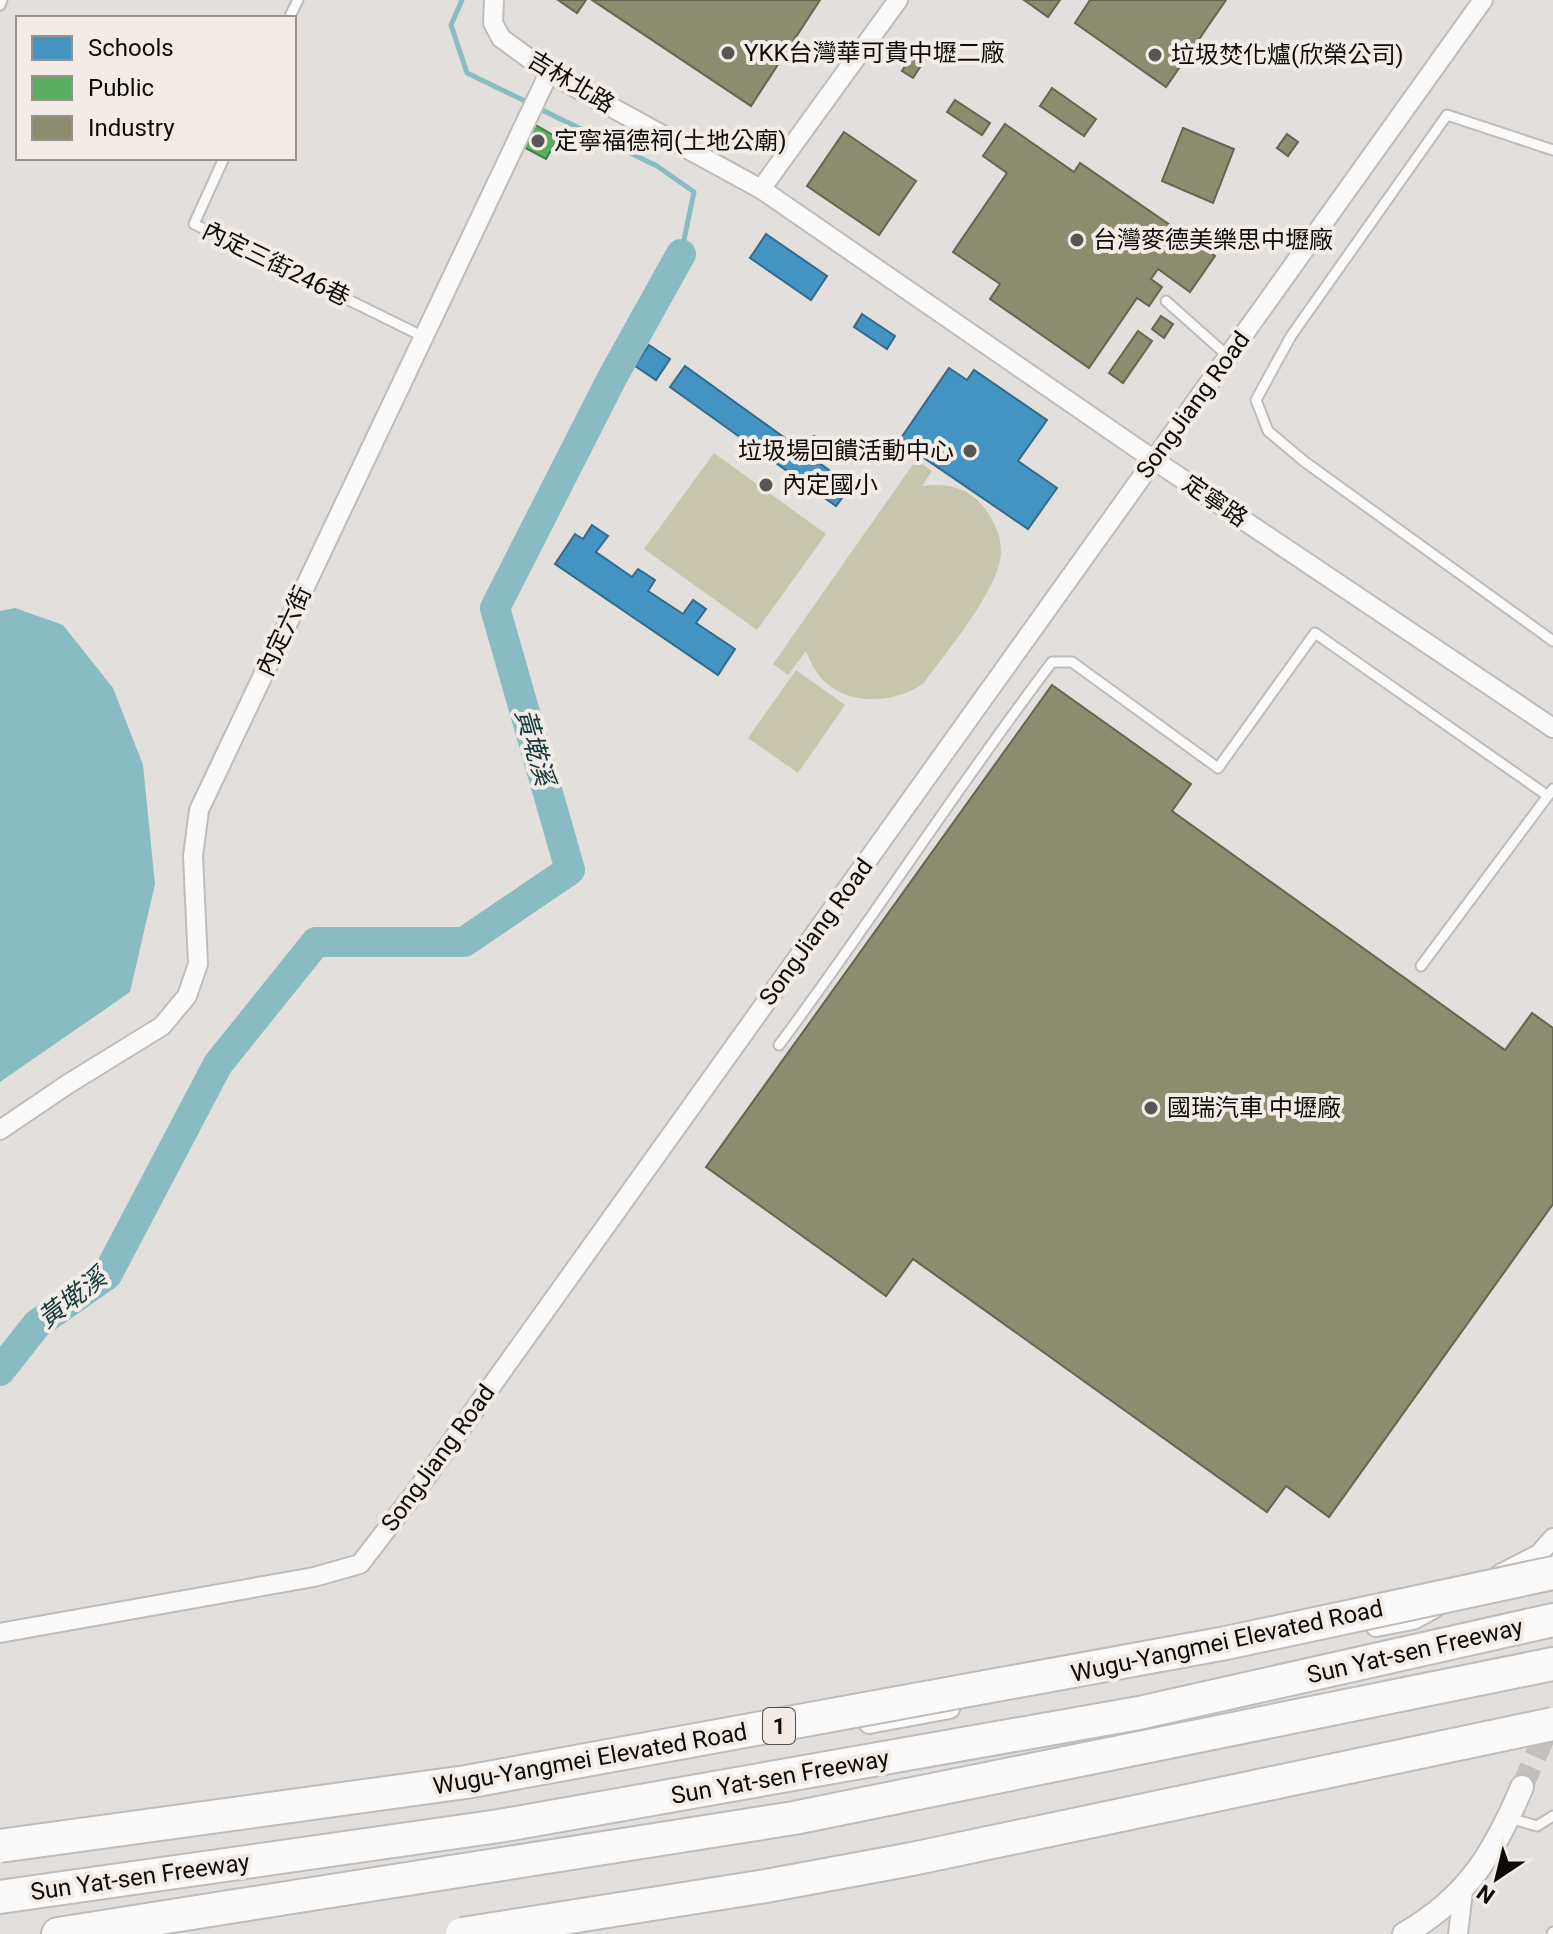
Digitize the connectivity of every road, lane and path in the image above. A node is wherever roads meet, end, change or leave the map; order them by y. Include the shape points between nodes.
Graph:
1 (494, 0) edge
2 (898, 0) edge
3 (1483, 0) edge
4 (549, 73) junction
5 (1553, 150) edge
6 (223, 160) edge
7 (761, 189) junction
8 (1166, 301) dead end
9 (424, 337) junction
10 (1229, 357) junction
11 (1154, 460) junction
12 (1553, 641) edge
13 (1553, 728) edge
14 (1551, 792) edge
15 (1421, 966) dead end
16 (779, 1045) dead end
17 (0, 1130) edge
18 (1553, 1538) edge
19 (1553, 1573) edge
20 (1553, 1620) edge
21 (0, 1633) edge
22 (1553, 1664) edge
23 (1553, 1724) edge
24 (1522, 1787) tunnel mouth
25 (1553, 1816) edge
26 (1509, 1818) junction
27 (0, 1846) edge
28 (0, 1860) edge
29 (1463, 1891) junction
30 (0, 1897) edge
31 (58, 1934) edge
32 (462, 1934) edge
33 (1404, 1934) edge
34 (1458, 1934) edge

1 - 4 street, 吉林北路 via 493,23 501,38
2 - 7 street
3 - 10 street, SongJiang Road
4 - 7 street, 吉林北路
4 - 9 street, 內定六街
5 - 12 lane via 1447,115 1291,336 1256,400 1268,431 1305,462
6 - 9 lane, 內定三街246巷 via 194,224
7 - 11 street, 定寧路
8 - 10 lane
9 - 17 street, 內定六街 via 199,810 193,856 198,964 187,996 162,1026
10 - 11 street, SongJiang Road
11 - 13 street, 定寧路
11 - 21 street, SongJiang Road via 360,1564 314,1577
14 - 15 lane
14 - 16 lane via 1315,633 1218,768 1072,662 1052,662
18 - 28 street via 1539,1554 1413,1620 904,1718
19 - 27 highway, Wugu-Yangmei Elevated Road / 1, bridge via 1226,1643 466,1782
20 - 30 highway, Sun Yat-sen Freeway / 1 via 1139,1713 499,1826
22 - 31 highway, Sun Yat-sen Freeway via 794,1818
23 - 32 highway, bridge via 912,1859
24 - 26 street
25 - 26 lane via 1537,1826
26 - 29 street
29 - 33 street
29 - 34 street

